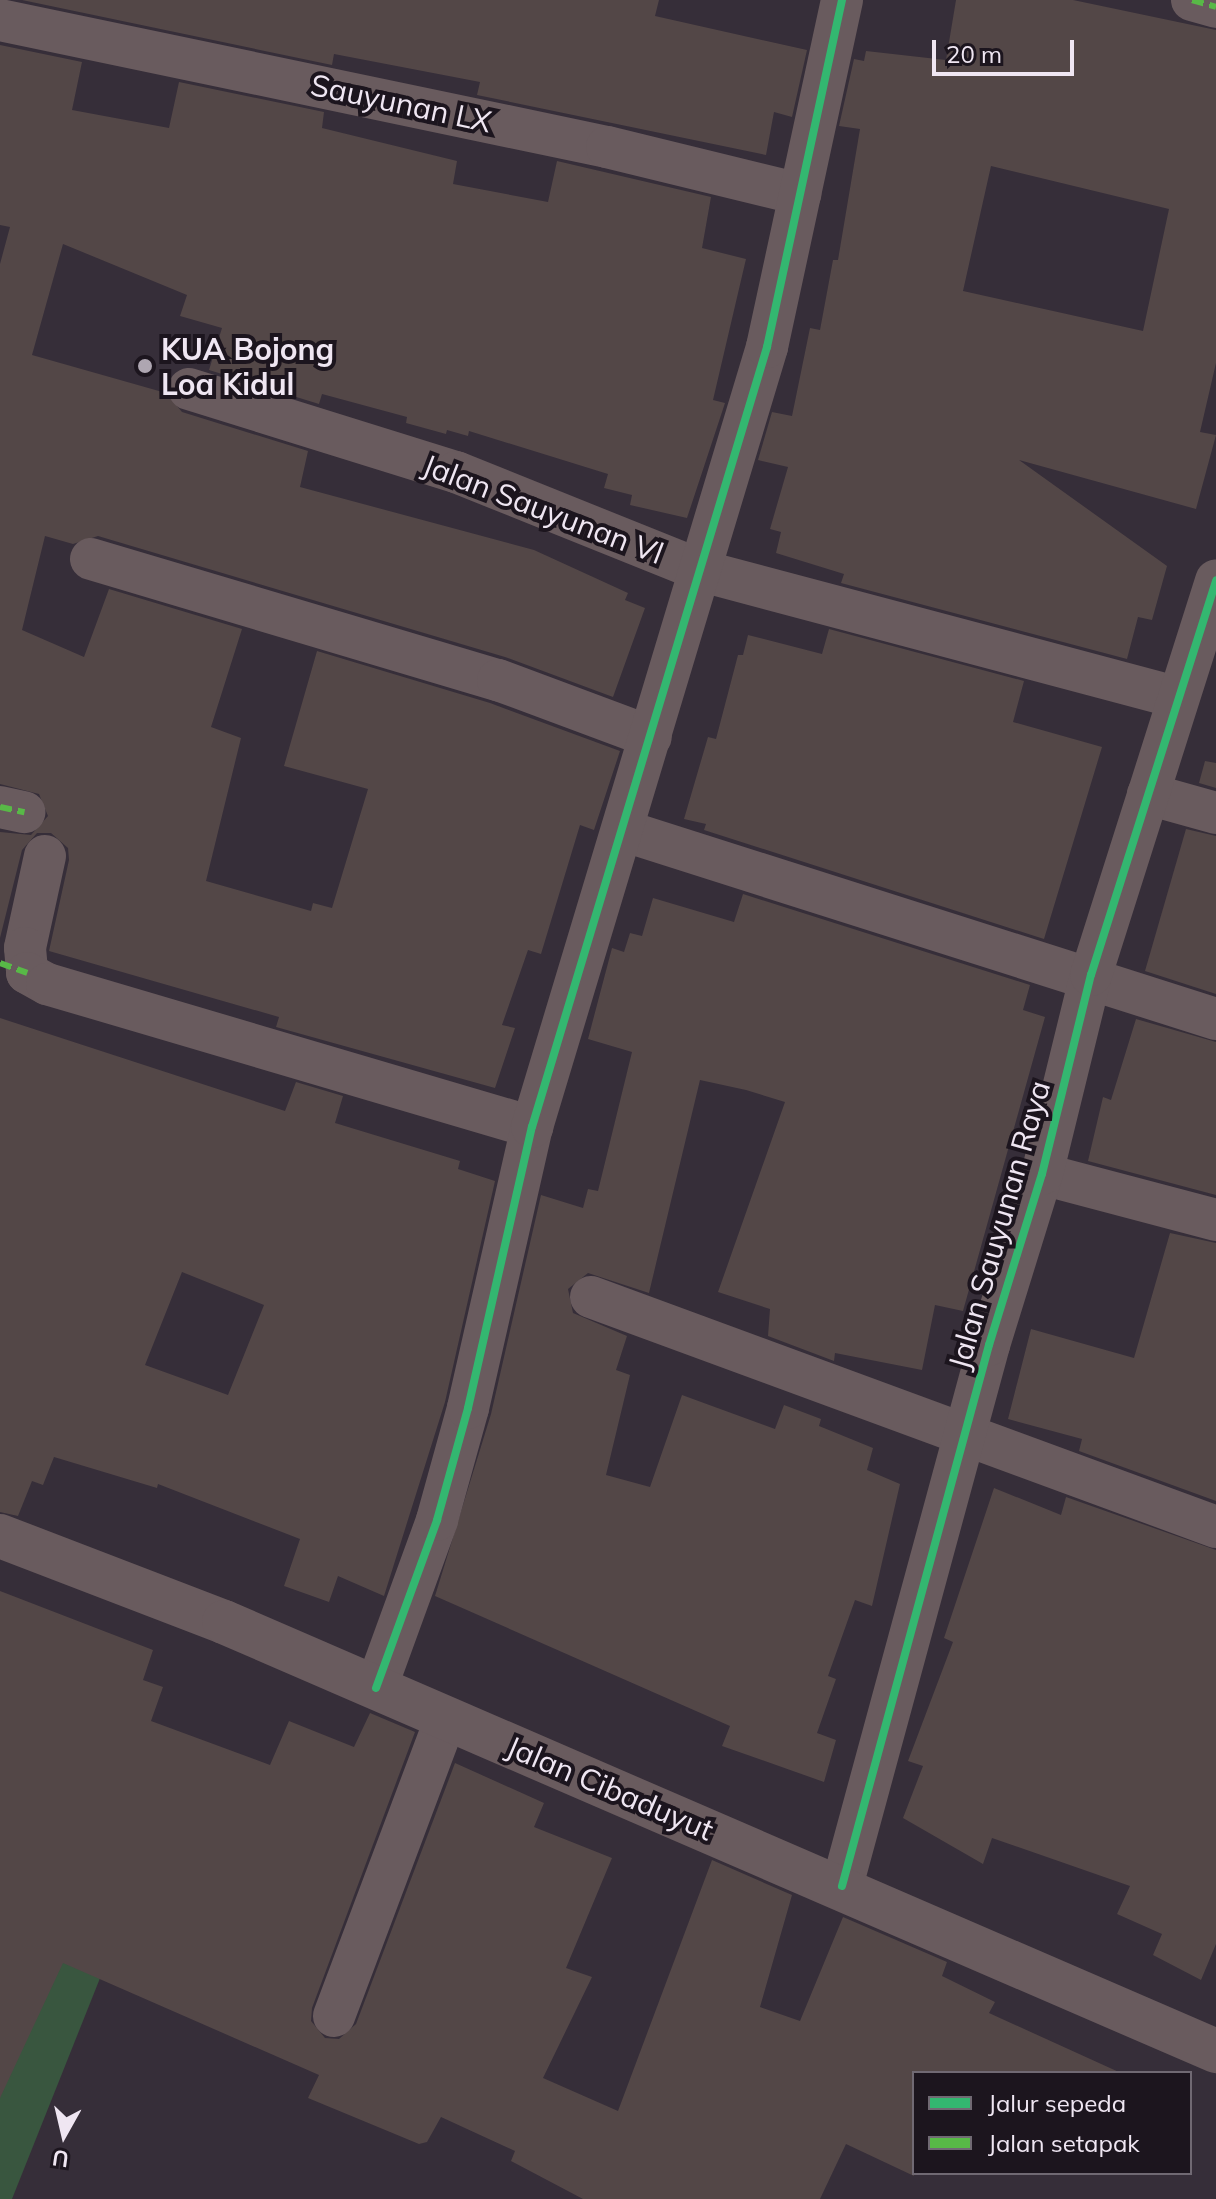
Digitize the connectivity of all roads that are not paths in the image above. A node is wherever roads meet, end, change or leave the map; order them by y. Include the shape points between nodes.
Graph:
1 (842, 0) edge
2 (1192, 0) edge
3 (1216, 7) edge
4 (0, 20) edge
5 (800, 194) junction
6 (189, 389) dead end
7 (91, 559) dead end
8 (702, 571) junction
9 (1216, 580) edge
10 (1177, 697) junction
11 (651, 737) junction
12 (1148, 794) junction
13 (1216, 813) edge
14 (625, 831) junction
15 (45, 856) dead end
16 (1091, 975) junction
17 (1216, 1019) edge
18 (532, 1127) junction
19 (1042, 1174) junction
20 (1216, 1220) edge
21 (591, 1297) dead end
22 (968, 1433) junction
23 (1216, 1527) edge
24 (0, 1536) edge
25 (376, 1688) junction
26 (446, 1718) junction
27 (842, 1886) junction
28 (334, 2016) dead end
29 (1216, 2051) edge

1 - 5 street
2 - 3 street
4 - 5 street, Sauyunan LX via 607,147
5 - 8 street via 767,347
6 - 8 street, Jalan Sauyunan Vl via 456,472
7 - 11 street via 498,680
8 - 10 street, Jalan Sauyunan Vl
8 - 11 street
9 - 10 street, Jalan Sauyunan Raya
10 - 12 street, Jalan Sauyunan Raya
11 - 14 street
12 - 13 street
12 - 16 street, Jalan Sauyunan Raya
14 - 16 street
14 - 18 street
15 - 18 street via 25,948 27,973 47,984
16 - 17 street
16 - 19 street, Jalan Sauyunan Raya
18 - 25 street via 437,1520
19 - 20 street
19 - 22 street, Jalan Sauyunan Raya
21 - 22 street
22 - 23 street
22 - 27 street, Jalan Sauyunan Raya
24 - 25 street, Jalan Cibaduyut via 224,1622
25 - 26 street, Jalan Cibaduyut
26 - 27 street, Jalan Cibaduyut
26 - 28 street
27 - 29 street, Jalan Cibaduyut

